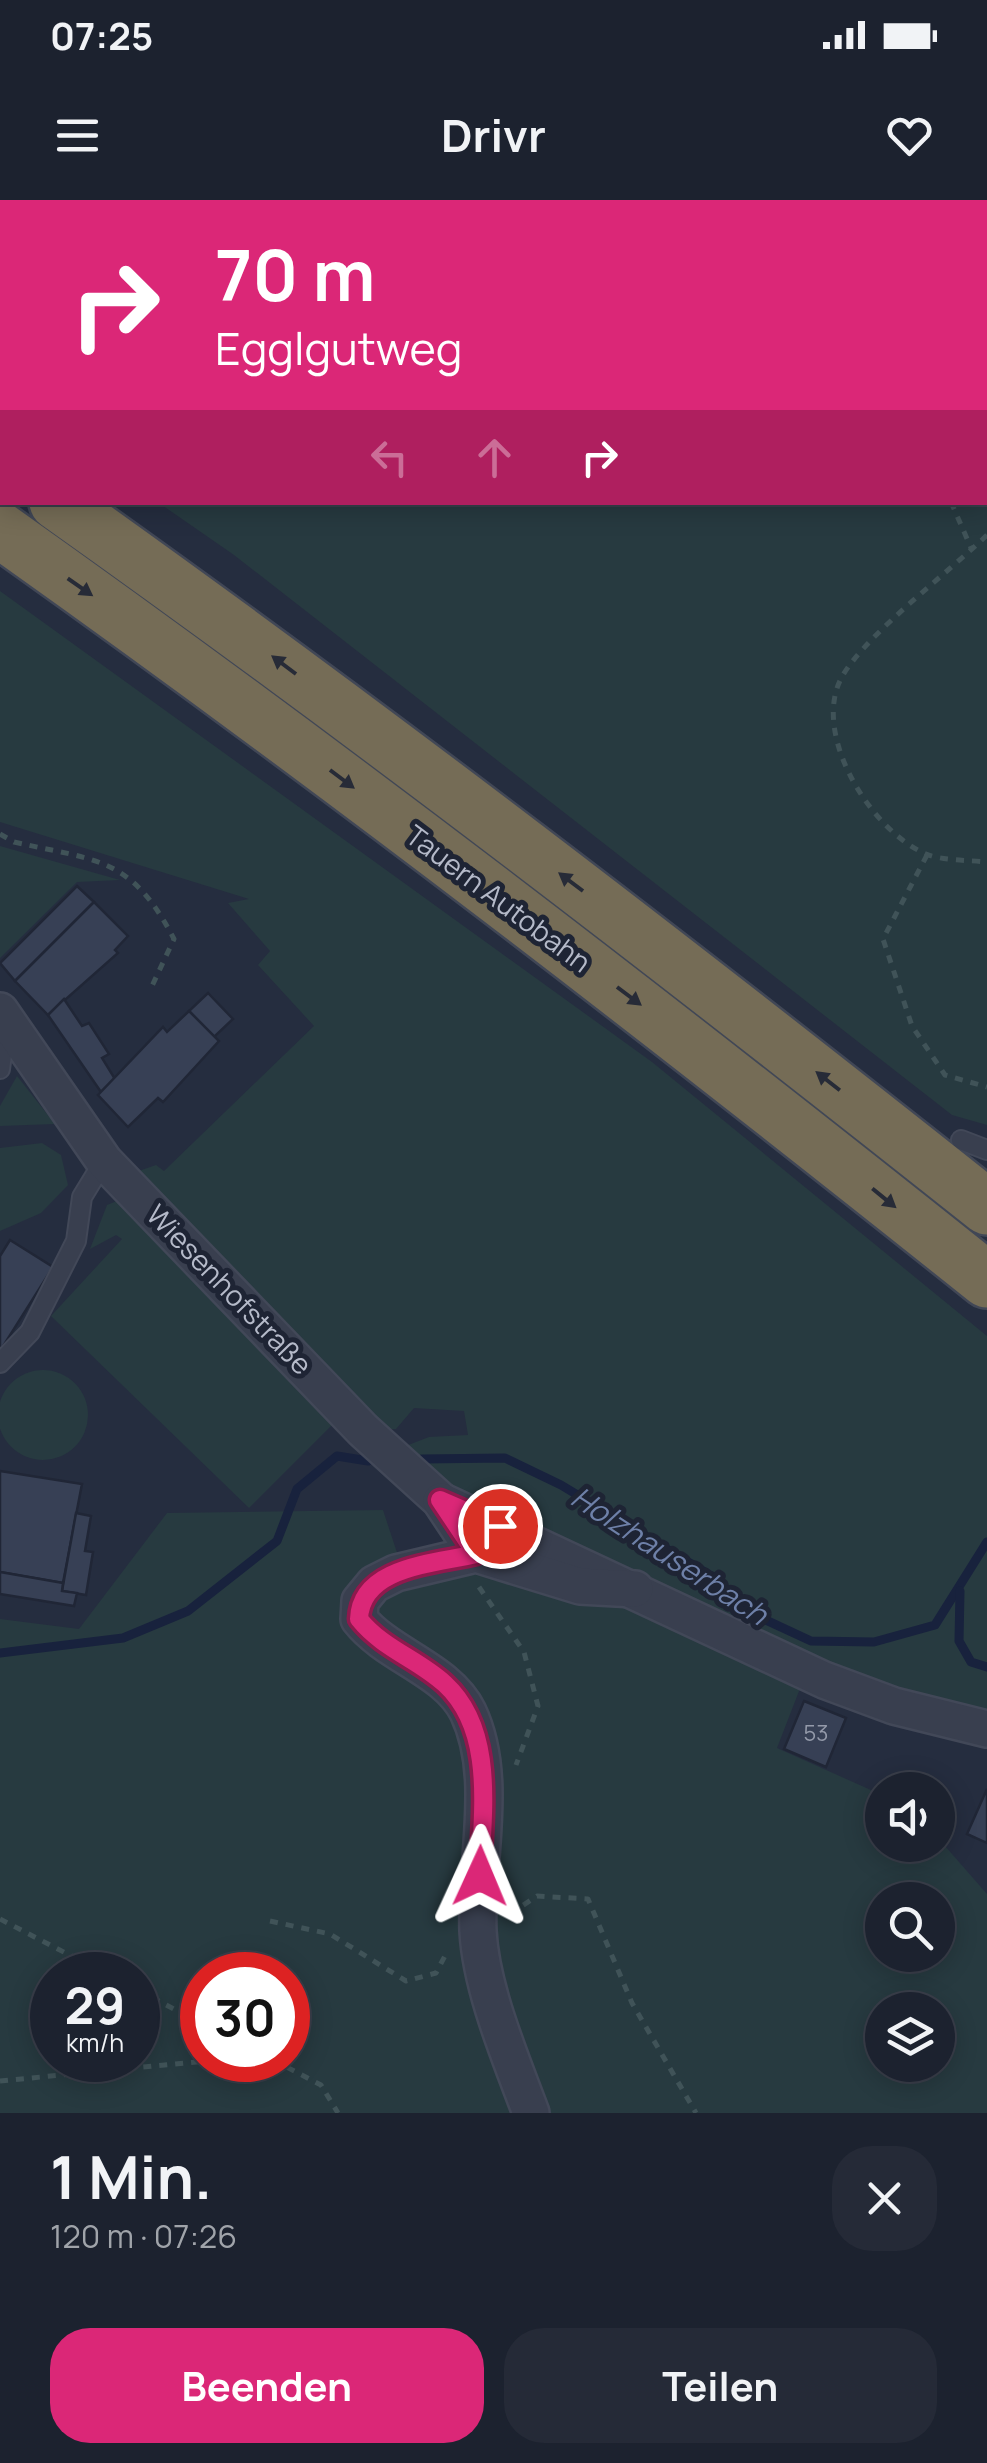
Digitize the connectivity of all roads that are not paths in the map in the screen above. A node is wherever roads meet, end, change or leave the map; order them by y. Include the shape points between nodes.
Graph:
1 (60, 505) edge
2 (0, 530) edge
3 (3, 1015) edge
4 (0, 1069) edge
5 (961, 1140) dead end
6 (987, 1150) edge
7 (104, 1161) junction
8 (987, 1206) edge
9 (987, 1280) edge
10 (0, 1363) edge
11 (440, 1500) junction
12 (470, 1555) junction
13 (635, 1590) junction
14 (987, 1729) edge
15 (532, 2113) edge

8 -> 1 highway, Tauern Autobahn via 686,968
2 -> 9 highway, Tauern Autobahn via 212,680 674,1030
3 - 4 lane
3 - 7 street, Wiesenhofstraße
5 - 6 lane
7 - 10 lane via 82,1197 76,1241 38,1317
7 - 11 street, Wiesenhofstraße via 363,1430
11 - 12 street, Wiesenhofstraße
11 - 13 street
12 - 13 street via 580,1586
12 - 15 street via 374,1584 360,1601 359,1619 373,1637 444,1683 467,1710 481,1752 466,1937
13 - 14 street via 824,1680

